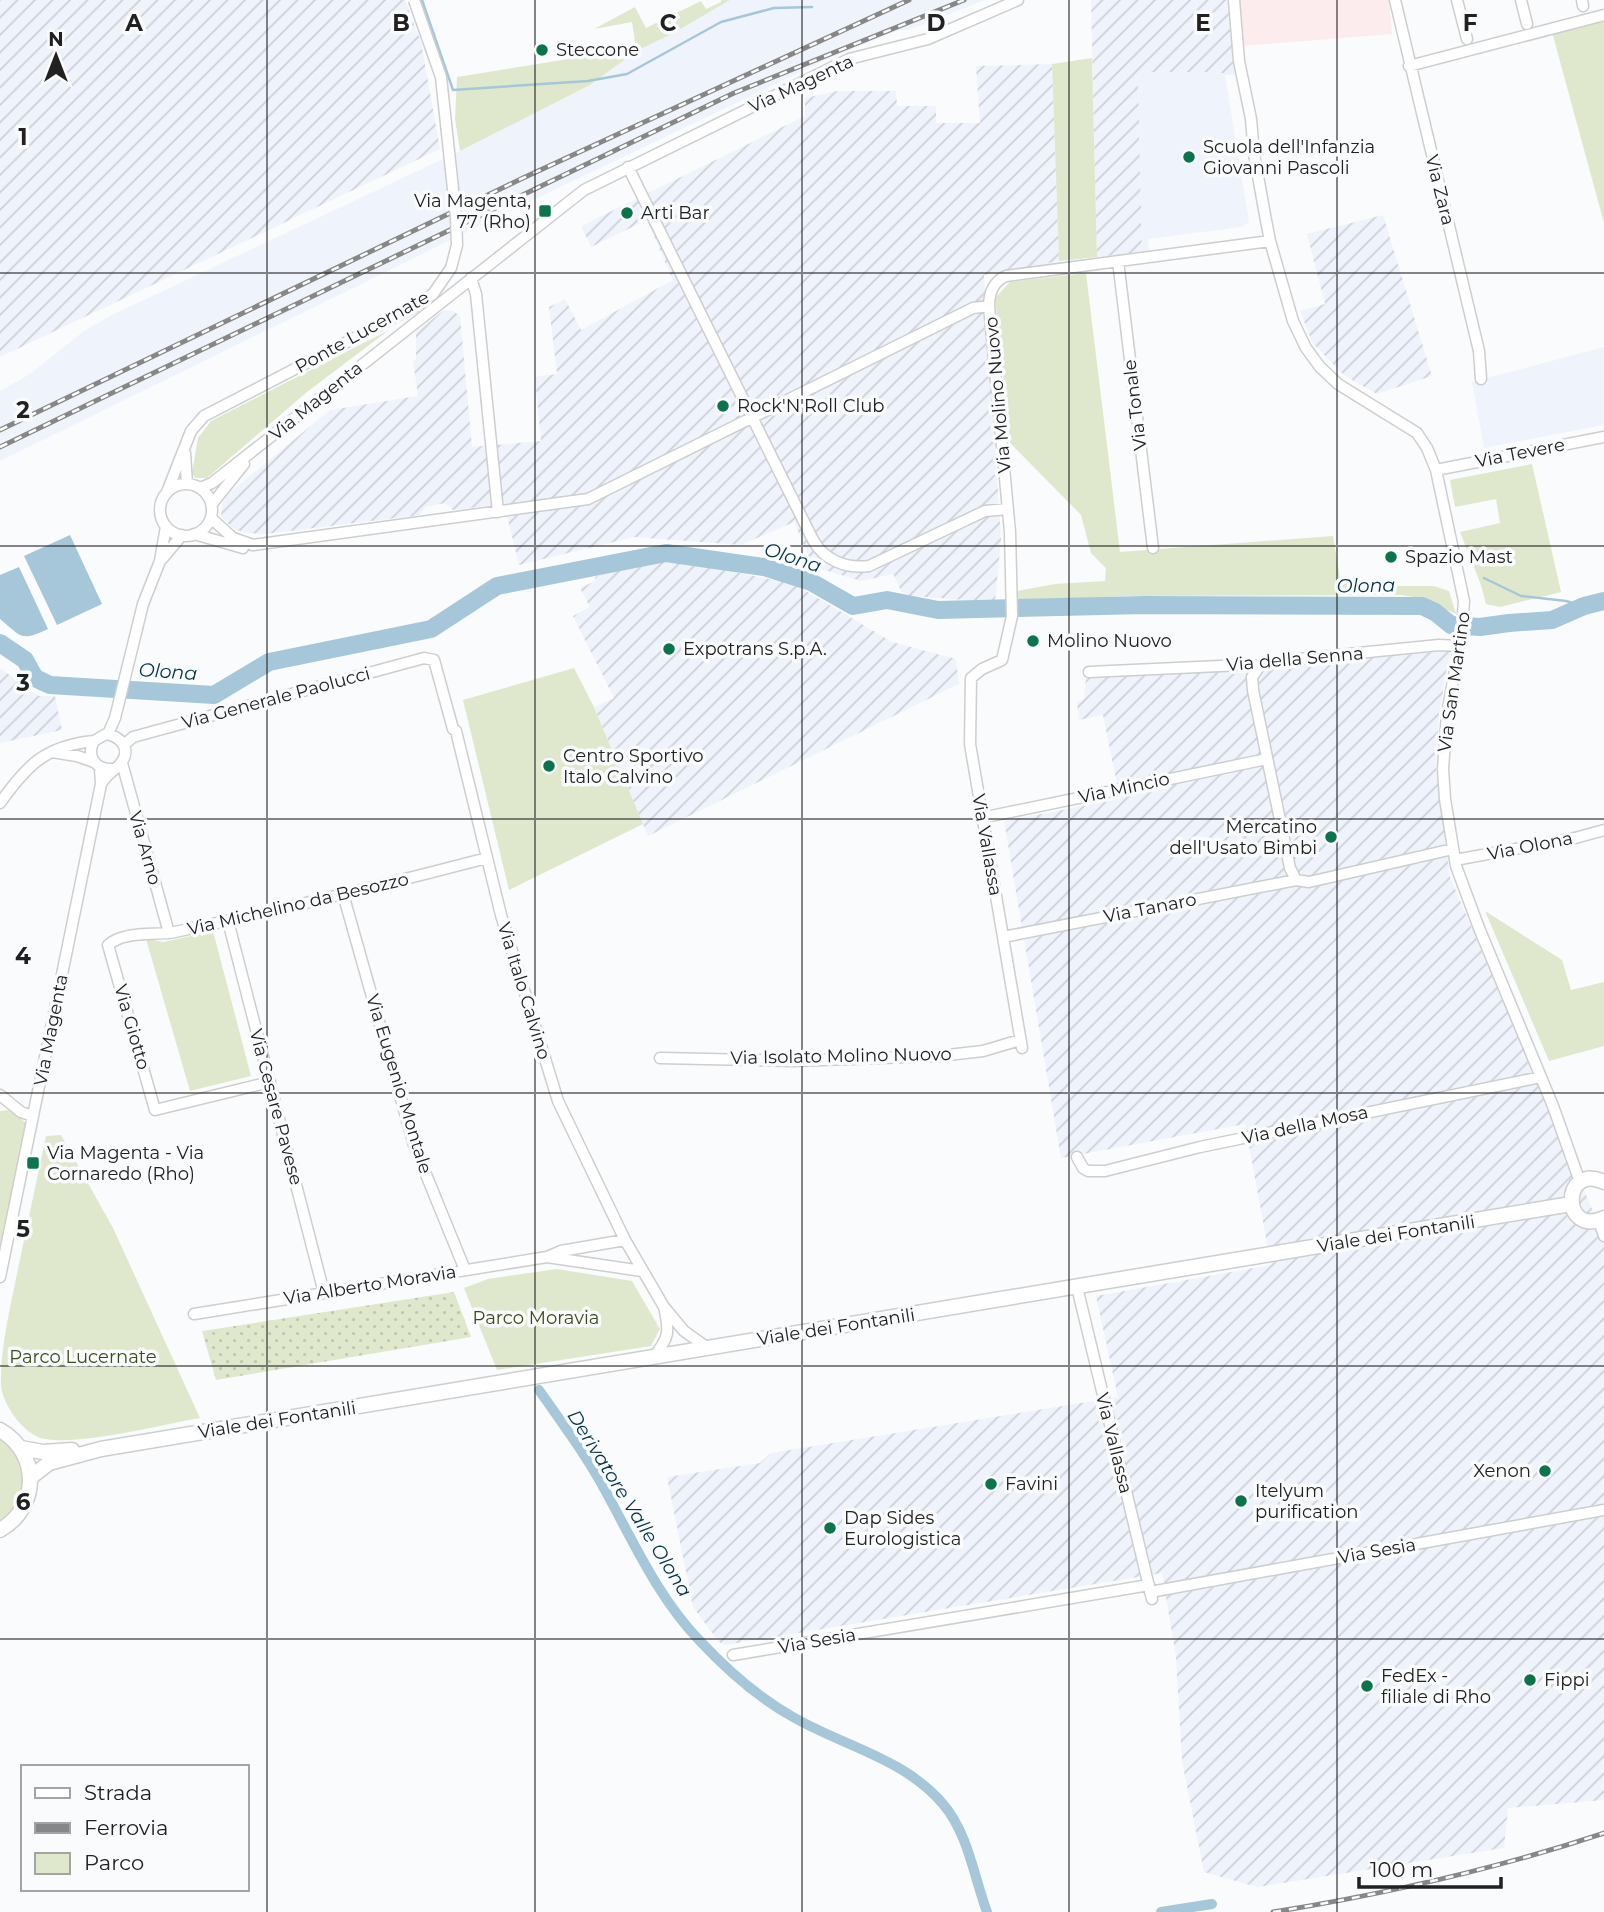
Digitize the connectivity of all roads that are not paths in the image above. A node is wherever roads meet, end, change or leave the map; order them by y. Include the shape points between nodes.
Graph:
1 (414, 0) edge
2 (1018, 0) edge
3 (1234, 0) edge
4 (1395, 0) edge
5 (1457, 0) edge
6 (1521, 0) edge
7 (1604, 15) edge
8 (1527, 24) dead end
9 (1467, 39) dead end
10 (1409, 66) junction
11 (628, 167) junction
12 (1270, 242) junction
13 (1118, 261) junction
14 (471, 278) junction
15 (989, 306) junction
16 (1481, 379) dead end
17 (752, 417) junction
18 (1604, 437) edge
19 (260, 446) junction
20 (185, 450) junction
21 (1436, 470) junction
22 (187, 484) junction
23 (200, 488) junction
24 (167, 492) junction
25 (212, 504) junction
26 (1008, 509) junction
27 (498, 512) junction
28 (211, 518) junction
29 (166, 526) junction
30 (194, 534) junction
31 (182, 535) junction
32 (266, 545) junction
33 (1153, 548) dead end
34 (160, 561) junction
35 (1460, 642) junction
36 (431, 659) joint
37 (1002, 660) joint
38 (1259, 666) junction
39 (1090, 672) dead end
40 (116, 739) junction
41 (94, 741) junction
42 (52, 752) junction
43 (1267, 759) junction
44 (97, 765) junction
45 (117, 766) junction
46 (101, 783) junction
47 (0, 803) edge
48 (981, 818) junction
49 (1604, 830) edge
50 (1454, 855) junction
51 (487, 859) junction
52 (1296, 880) junction
53 (343, 894) junction
54 (228, 921) junction
55 (169, 933) junction
56 (1003, 937) junction
57 (108, 945) joint
58 (1021, 1044) joint
59 (660, 1058) dead end
60 (1542, 1077) junction
61 (270, 1082) junction
62 (0, 1095) edge
63 (33, 1116) junction
64 (1077, 1157) dead end
65 (1580, 1182) junction
66 (1604, 1182) edge
67 (1571, 1204) junction
68 (1601, 1219) edge
69 (1604, 1236) edge
70 (625, 1240) junction
71 (547, 1257) junction
72 (465, 1270) junction
73 (642, 1271) junction
74 (0, 1277) edge
75 (1077, 1287) junction
76 (324, 1293) junction
77 (664, 1307) junction
78 (194, 1314) dead end
79 (708, 1348) junction
80 (653, 1358) junction
81 (1, 1428) edge
82 (21, 1448) junction
83 (101, 1449) junction
84 (31, 1477) junction
85 (1604, 1510) edge
86 (0, 1530) edge
87 (1150, 1592) junction
88 (733, 1655) dead end

1 - 20 street, Ponte Lucernate, bridge via 442,83 456,217 457,245 451,268 433,294 412,308 204,416 191,431
2 - 11 street, Via Magenta via 928,39 849,59
3 - 12 street, Via San Martino via 1246,129
4 - 10 street, Via Zara
5 - 9 street
6 - 8 street
7 - 10 street
10 - 16 street, Via Zara via 1479,351
11 - 14 street, Via Magenta via 567,201
11 - 17 street
12 - 13 street, Via Molino Nuovo
12 - 21 street, Via San Martino via 1293,321 1306,348 1338,384 1418,433
13 - 15 street, Via Molino Nuovo via 1006,276 993,287
13 - 33 street, Via Tonale
14 - 19 street, Via Magenta
14 - 27 street
15 - 17 street via 973,308
15 - 26 street, Via Molino Nuovo
17 - 26 street via 817,547 839,563 875,565 985,511
17 - 27 street via 588,499
18 - 21 street, Via Tevere
19 - 23 street, Via Magenta
19 - 25 street, Via Magenta
20 - 22 street
20 - 24 street, Ponte Lucernate
21 - 35 street, Via San Martino via 1462,587
22 - 23 street
22 - 24 street
23 - 25 street
24 - 29 street via 160,508
25 - 28 street
26 - 37 street, Via Molino Nuovo via 1012,616
27 - 32 street
28 - 30 street
28 - 32 street via 233,538
29 - 31 street
29 - 34 street
30 - 31 street
30 - 32 street via 238,547
31 - 34 street
34 - 40 street via 143,604 123,681 115,718
35 - 38 street, Via della Senna
35 - 50 street, Via San Martino via 1443,769
36 - 40 street, Via Generale Paolucci
36 - 51 street, Via Italo Calvino via 456,731
37 - 48 street, Via Vallassa via 973,675 970,682 970,744
38 - 39 street, Via della Senna
38 - 43 street via 1252,682
40 - 41 street via 101,736
40 - 45 street via 125,755
41 - 42 street
41 - 44 street via 90,750
42 - 44 street
42 - 47 street via 26,768
43 - 48 street, Via Mincio
43 - 52 street
44 - 45 street
44 - 46 street, Via Magenta
45 - 46 street, Via Magenta
45 - 55 street, Via Arno
46 - 63 street, Via Magenta
48 - 56 street, Via Vallassa
49 - 50 street, Via Olona
50 - 52 street, Via Tanaro via 1309,882
50 - 60 street, Via San Martino via 1479,928
51 - 53 street, Via Michelino da Besozzo
51 - 70 street, Via Italo Calvino via 558,1101
52 - 56 street, Via Tanaro
53 - 54 street, Via Michelino da Besozzo
53 - 72 street, Via Eugenio Montale via 414,1145
54 - 55 street, Via Michelino da Besozzo
54 - 61 street, Via Cesare Pavese
55 - 57 street, Via Michelino da Besozzo via 143,934
56 - 58 street, Via Vallassa
57 - 61 street, Via Giotto via 155,1110
58 - 59 street, Via Isolato Molino Nuovo via 939,1056 793,1061
60 - 64 street, Via della Mosa via 1209,1145 1105,1171 1088,1171
60 - 65 street, Via San Martino
61 - 76 street, Via Cesare Pavese
62 - 63 street
63 - 74 street, Via Magenta
65 - 66 main road
65 - 67 main road
67 - 68 main road via 1581,1219
67 - 75 main road, Viale dei Fontanili
68 - 69 street
70 - 71 street, Via Alberto Moravia
70 - 73 street, Via Italo Calvino
71 - 72 street, Via Alberto Moravia
71 - 73 street, Via Alberto Moravia
72 - 76 street, Via Alberto Moravia
73 - 77 street, Via Italo Calvino
75 - 79 main road, Viale dei Fontanili
75 - 87 street, Via Vallassa
76 - 78 street, Via Alberto Moravia
77 - 79 street, Via Italo Calvino via 692,1338
77 - 80 street via 667,1338
79 - 80 main road, Viale dei Fontanili
80 - 83 main road, Viale dei Fontanili
81 - 82 main road
82 - 83 main road, Viale dei Fontanili via 43,1452
82 - 84 main road
83 - 84 main road, Viale dei Fontanili via 49,1463
84 - 86 main road via 24,1506
85 - 87 street, Via Sesia
87 - 88 street, Via Sesia

